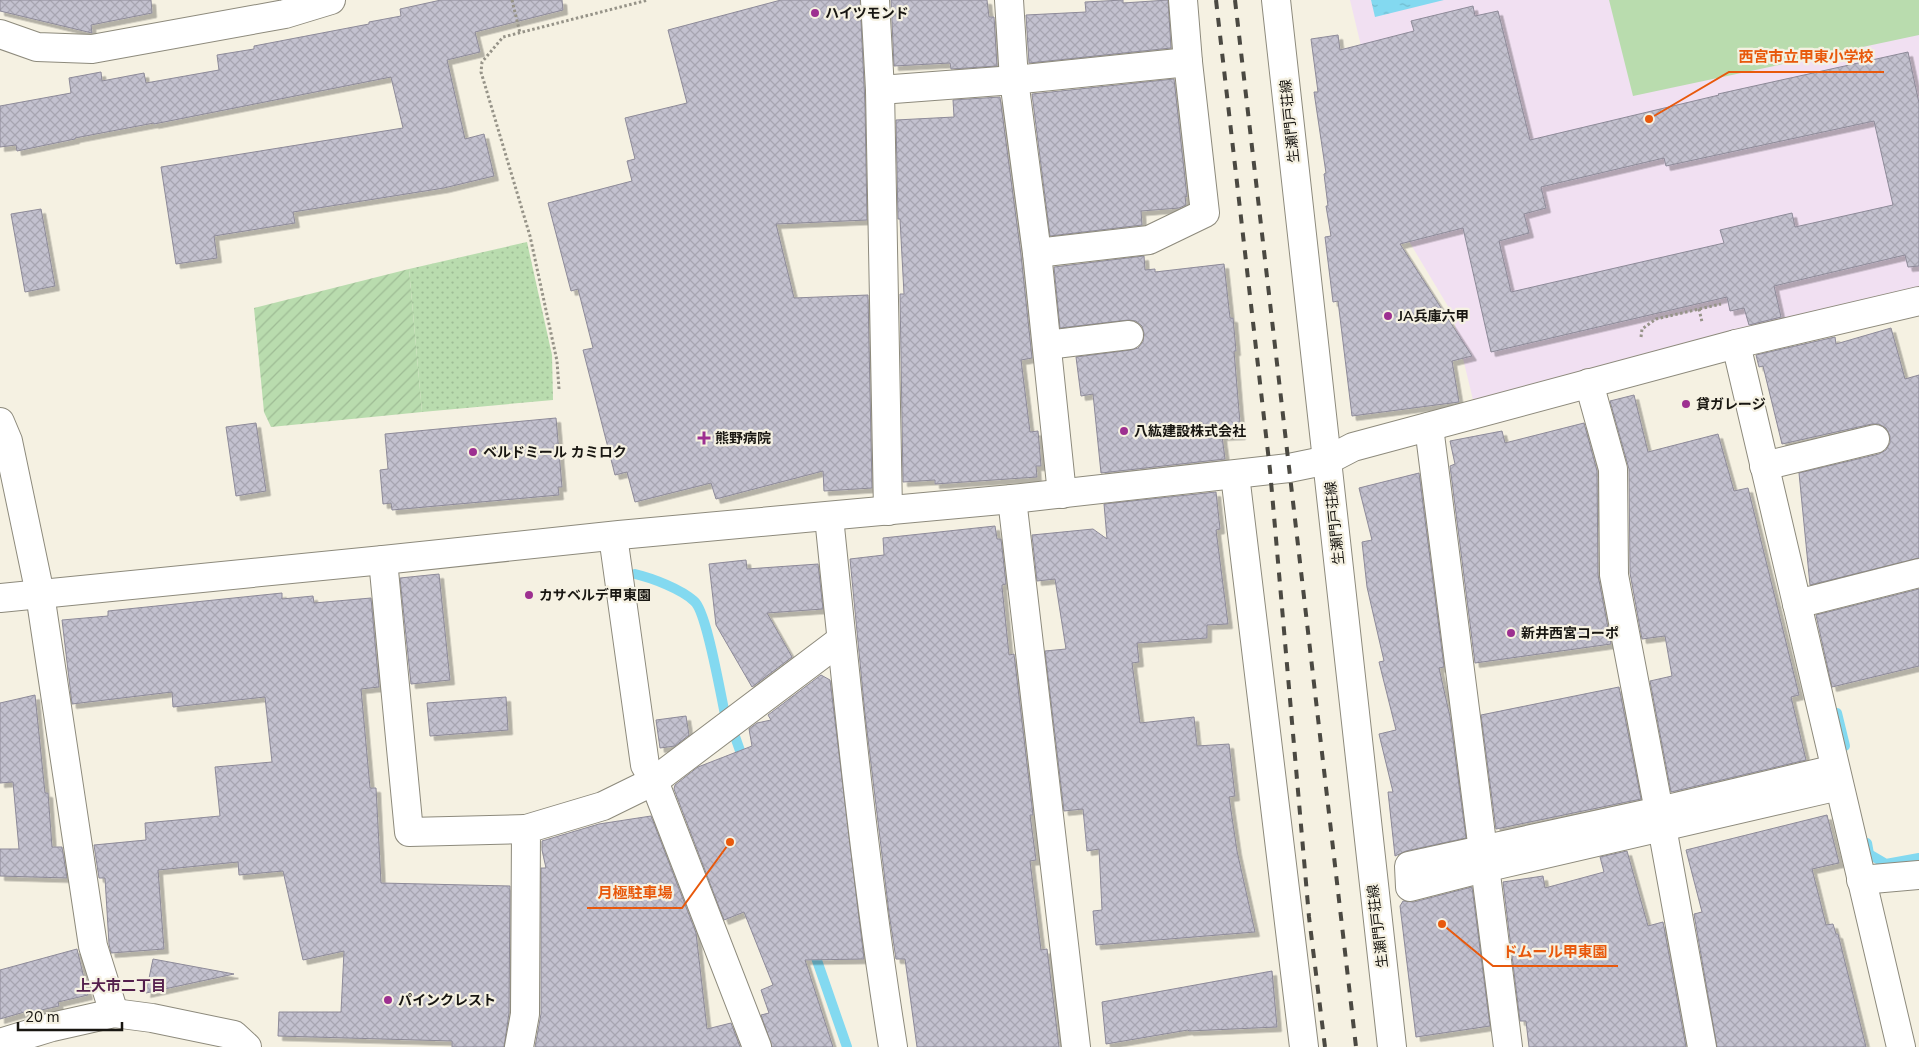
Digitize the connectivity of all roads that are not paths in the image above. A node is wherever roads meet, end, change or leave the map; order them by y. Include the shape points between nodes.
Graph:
1 (331, 0) edge
2 (875, 0) edge
3 (1008, 0) edge
4 (1183, 0) edge
5 (1276, 0) edge
6 (0, 34) edge
7 (1188, 62) junction
8 (1014, 80) junction
9 (880, 90) junction
10 (1037, 253) junction
11 (1919, 301) edge
12 (1129, 335) dead end
13 (1736, 344) junction
14 (1047, 345) junction
15 (1589, 383) junction
16 (0, 422) edge
17 (1429, 427) junction
18 (1875, 439) dead end
19 (1328, 460) junction
20 (1764, 466) junction
21 (1235, 475) junction
22 (1062, 494) junction
23 (1012, 499) junction
24 (888, 511) junction
25 (829, 517) junction
26 (613, 536) junction
27 (383, 560) junction
28 (1919, 573) edge
29 (40, 594) junction
30 (0, 598) edge
31 (1797, 604) junction
32 (841, 640) junction
33 (1837, 778) junction
34 (654, 781) junction
35 (1661, 819) junction
36 (526, 829) junction
37 (1483, 860) junction
38 (1919, 875) edge
39 (1861, 880) junction
40 (114, 1013) junction
41 (53, 1037) edge
42 (0, 1043) edge
43 (247, 1047) edge
44 (520, 1047) edge
45 (757, 1047) edge
46 (894, 1047) edge
47 (1076, 1047) edge
48 (1298, 1047) edge
49 (1392, 1047) edge
50 (1508, 1047) edge
51 (1702, 1047) edge
52 (1901, 1047) edge

1 - 6 street via 285,14 92,49 37,47
2 - 9 street
3 - 8 street
4 - 7 street
5 - 19 street, 生瀬門戸荘線
7 - 8 street
7 - 10 street via 1205,213 1149,240
8 - 9 street
8 - 10 street
9 - 24 street
10 - 14 street
11 - 13 street
12 - 14 street
13 - 15 street
13 - 20 street
14 - 22 street
15 - 17 street
15 - 35 street via 1613,469 1614,575
16 - 29 street via 8,441
17 - 19 street via 1353,447
17 - 37 street
18 - 20 street
19 - 21 street
19 - 49 street, 生瀬門戸荘線
20 - 31 street
21 - 22 street
21 - 48 street
22 - 23 street
23 - 24 street
23 - 47 street
24 - 25 street
25 - 26 street
25 - 32 street
26 - 27 street
26 - 34 street via 645,765
27 - 29 street
27 - 36 street via 409,832
28 - 31 street
29 - 30 street
29 - 40 street via 93,946
31 - 33 street
32 - 34 street
32 - 46 street via 880,960
33 - 35 street
33 - 39 street
34 - 36 street via 603,806
34 - 45 street
35 - 37 street
35 - 51 street
36 - 44 street via 525,1014
37 - 50 street
38 - 39 street
39 - 52 street
40 - 41 street
40 - 43 street via 234,1036
41 - 42 street

